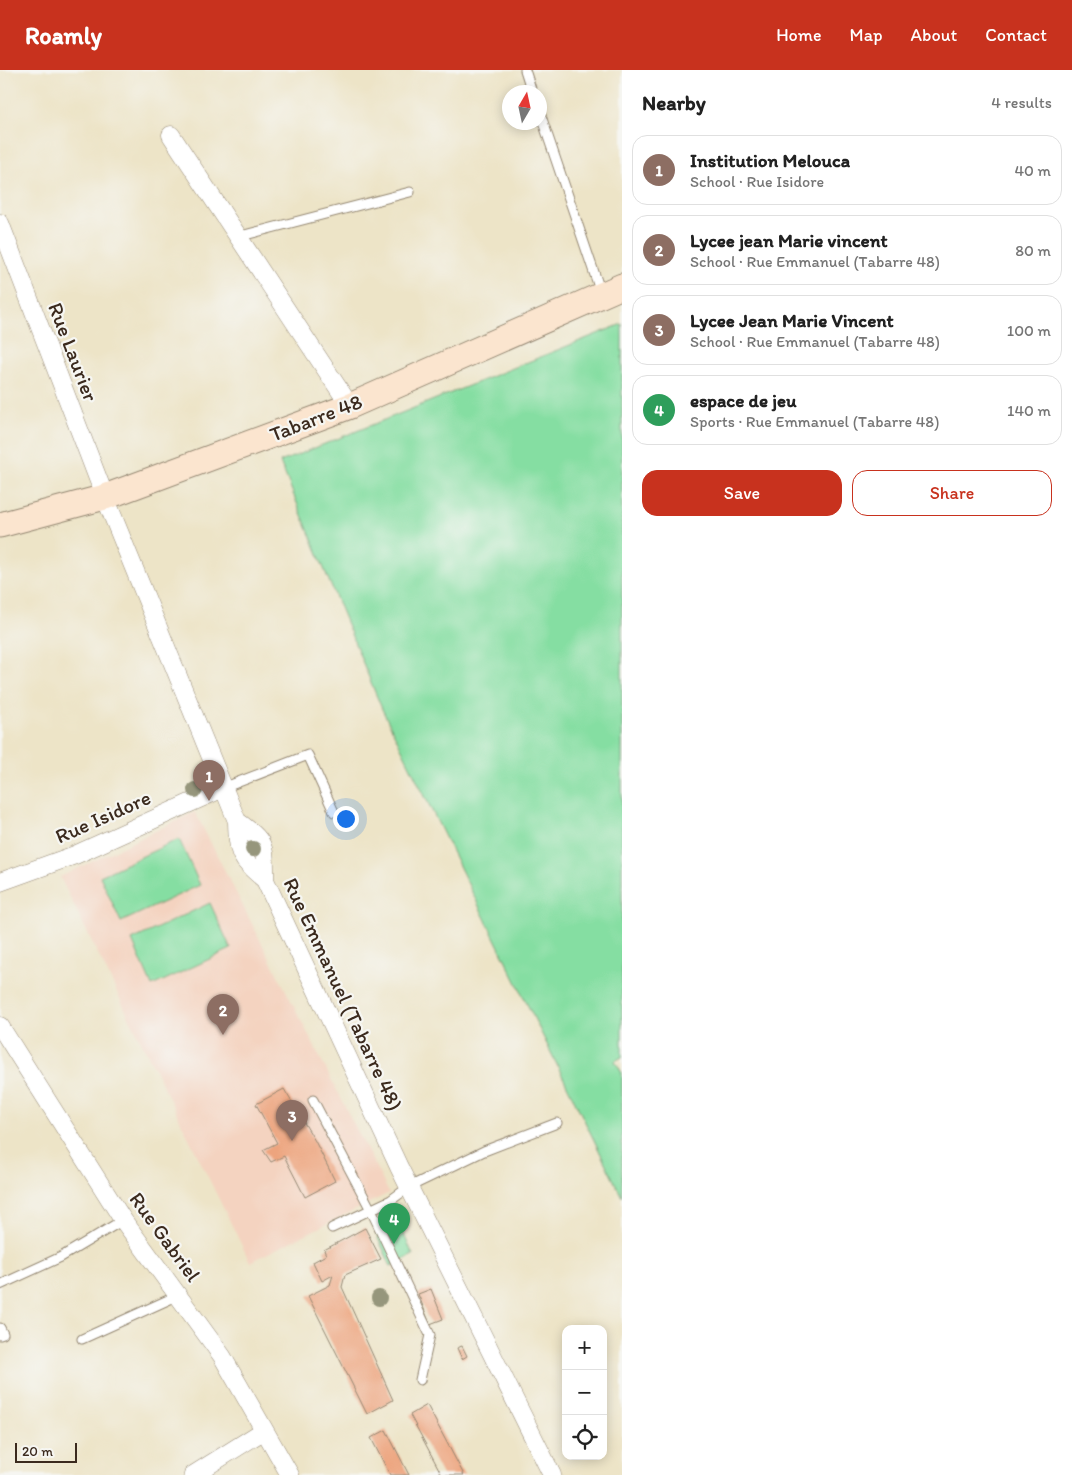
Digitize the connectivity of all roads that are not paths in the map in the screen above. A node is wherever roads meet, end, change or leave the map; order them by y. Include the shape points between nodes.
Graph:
1 (525, 70) edge
2 (530, 85) edge
3 (547, 130) edge
4 (171, 135) dead end
5 (410, 192) dead end
6 (0, 223) edge
7 (237, 236) junction
8 (612, 290) edge
9 (350, 406) junction
10 (105, 497) junction
11 (0, 525) edge
12 (222, 788) junction
13 (334, 812) dead end
14 (0, 882) edge
15 (0, 1026) edge
16 (313, 1100) dead end
17 (557, 1123) dead end
18 (409, 1187) junction
19 (371, 1210) junction
20 (123, 1220) junction
21 (332, 1228) dead end
22 (0, 1285) edge
23 (179, 1295) junction
24 (0, 1328) edge
25 (0, 1335) edge
26 (82, 1340) dead end
27 (420, 1380) dead end
28 (263, 1430) junction
29 (193, 1475) edge
30 (290, 1475) edge
31 (552, 1475) edge

1 - 2 lane
3 - 8 lane
4 - 7 street
5 - 7 lane
6 - 10 street, Rue Laurier
7 - 9 street
8 - 9 street, Tabarre 48
9 - 10 street, Tabarre 48
10 - 11 street, Tabarre 48
10 - 12 street, Rue Emmanuel (Tabarre 48)
12 - 13 lane via 308,755
12 - 14 street, Rue Isidore via 75,855
12 - 18 street, Rue Emmanuel (Tabarre 48) via 237,821 238,847 246,864 264,880
15 - 20 street, Rue Gabriel
16 - 19 lane
17 - 18 lane via 484,1151
18 - 19 lane
18 - 31 street, Rue Emmanuel (Tabarre 48)
19 - 21 lane
19 - 27 lane via 430,1334
20 - 22 lane via 62,1257
20 - 23 street, Rue Gabriel
23 - 26 lane
23 - 28 street, Rue Gabriel via 222,1356
24 - 25 lane via 3,1334
28 - 29 street
28 - 30 street, Rue Gabriel

